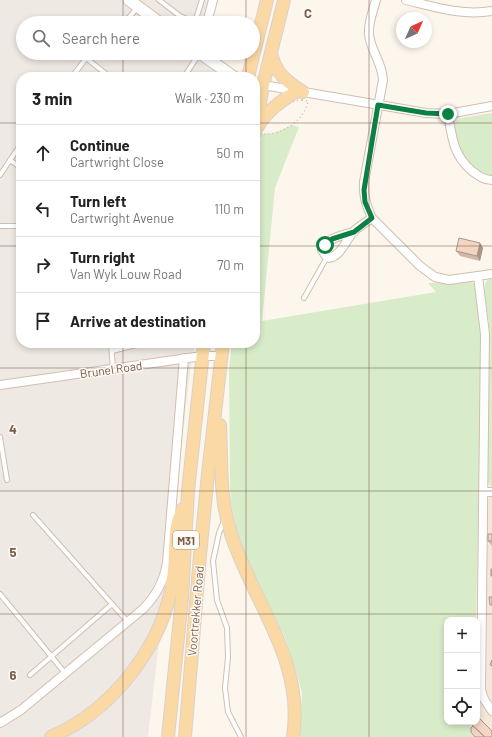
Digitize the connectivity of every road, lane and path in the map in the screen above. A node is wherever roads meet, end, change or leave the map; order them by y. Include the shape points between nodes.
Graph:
1 (129, 0) edge
2 (159, 0) edge
3 (202, 0) edge
4 (213, 0) edge
5 (267, 0) edge
6 (284, 0) edge
7 (376, 0) edge
8 (406, 0) edge
9 (492, 11) edge
10 (142, 14) edge
11 (180, 16) edge
12 (197, 16) edge
13 (209, 16) edge
14 (260, 28) edge
15 (270, 52) junction
16 (85, 60) edge
17 (89, 60) edge
18 (195, 60) edge
19 (209, 60) edge
20 (252, 60) edge
21 (76, 72) edge
22 (104, 72) edge
23 (188, 72) edge
24 (227, 72) edge
25 (249, 72) edge
26 (260, 81) edge
27 (260, 84) edge
28 (306, 95) junction
29 (378, 105) junction
30 (492, 106) edge
31 (448, 114) junction
32 (260, 124) edge
33 (16, 151) edge
34 (10, 160) junction
35 (16, 164) edge
36 (0, 175) edge
37 (492, 180) edge
38 (372, 218) junction
39 (0, 226) edge
40 (16, 226) edge
41 (354, 232) junction
42 (327, 257) junction
43 (492, 274) edge
44 (478, 276) junction
45 (304, 298) dead end
46 (112, 348) edge
47 (124, 348) edge
48 (203, 348) edge
49 (223, 348) edge
50 (112, 351) junction
51 (202, 356) junction
52 (222, 356) junction
53 (184, 358) junction
54 (113, 369) junction
55 (0, 386) edge
56 (218, 394) junction
57 (0, 437) edge
58 (7, 480) dead end
59 (188, 492) junction
60 (483, 492) junction
61 (492, 492) edge
62 (34, 515) dead end
63 (225, 516) junction
64 (0, 594) edge
65 (112, 604) junction
66 (128, 622) junction
67 (51, 657) junction
68 (65, 674) junction
69 (30, 676) dead end
70 (492, 711) edge
71 (0, 723) edge
72 (51, 737) edge
73 (168, 737) edge
74 (185, 737) edge
75 (241, 737) edge
76 (293, 737) edge

1 - 10 main road
2 - 11 lane
3 - 12 lane
4 - 13 street
5 - 14 main road
6 - 15 main road
7 - 29 street via 369,35 379,60 383,80
8 - 9 street via 454,12
15 - 26 main road
15 - 28 main road via 280,75
16 - 21 lane
17 - 22 lane
18 - 23 lane
19 - 24 main road
20 - 25 main road
27 - 28 street
28 - 28 path via 279,108 266,121 261,134 274,133 292,125 304,112
28 - 29 street
28 - 32 main road via 279,103 267,113
29 - 31 street
29 - 38 street via 364,190 365,202
30 - 31 street
31 - 37 street via 458,155 466,166 482,178
33 - 34 lane
34 - 35 lane
34 - 36 lane
38 - 41 street
38 - 44 street via 420,266 435,277 449,280
39 - 40 lane
41 - 42 street via 337,254 331,258
41 - 42 street via 332,239 325,245 322,250
42 - 45 lane
43 - 44 street
44 - 60 street via 485,334
46 - 50 lane
47 - 50 lane
48 - 51 main road, Voortrekker Road / M31
49 - 52 main road, Voortrekker Road / M31
50 - 54 lane
51 - 52 street, Brunel Road
51 - 53 street, Brunel Road
51 - 59 main road, Voortrekker Road / M31
52 - 56 main road, Voortrekker Road / M31
53 - 54 street, Brunel Road
53 - 66 street via 166,570 156,594
54 - 55 street, Brunel Road
56 - 63 main road via 221,486
56 - 74 main road, Voortrekker Road / M31 via 203,518
57 - 58 lane
59 - 72 main road via 177,526 173,579 165,612 144,655 108,700 76,724
59 - 73 main road, Voortrekker Road / M31 via 182,598
60 - 61 street
60 - 70 street via 481,690
62 - 65 lane
63 - 75 lane via 213,561 217,600 227,628 225,688 228,712
63 - 76 main road via 248,578 279,641 287,664 295,706
64 - 67 lane
65 - 66 lane
65 - 67 lane
66 - 68 street
67 - 68 lane
67 - 69 lane
68 - 71 street via 21,710

